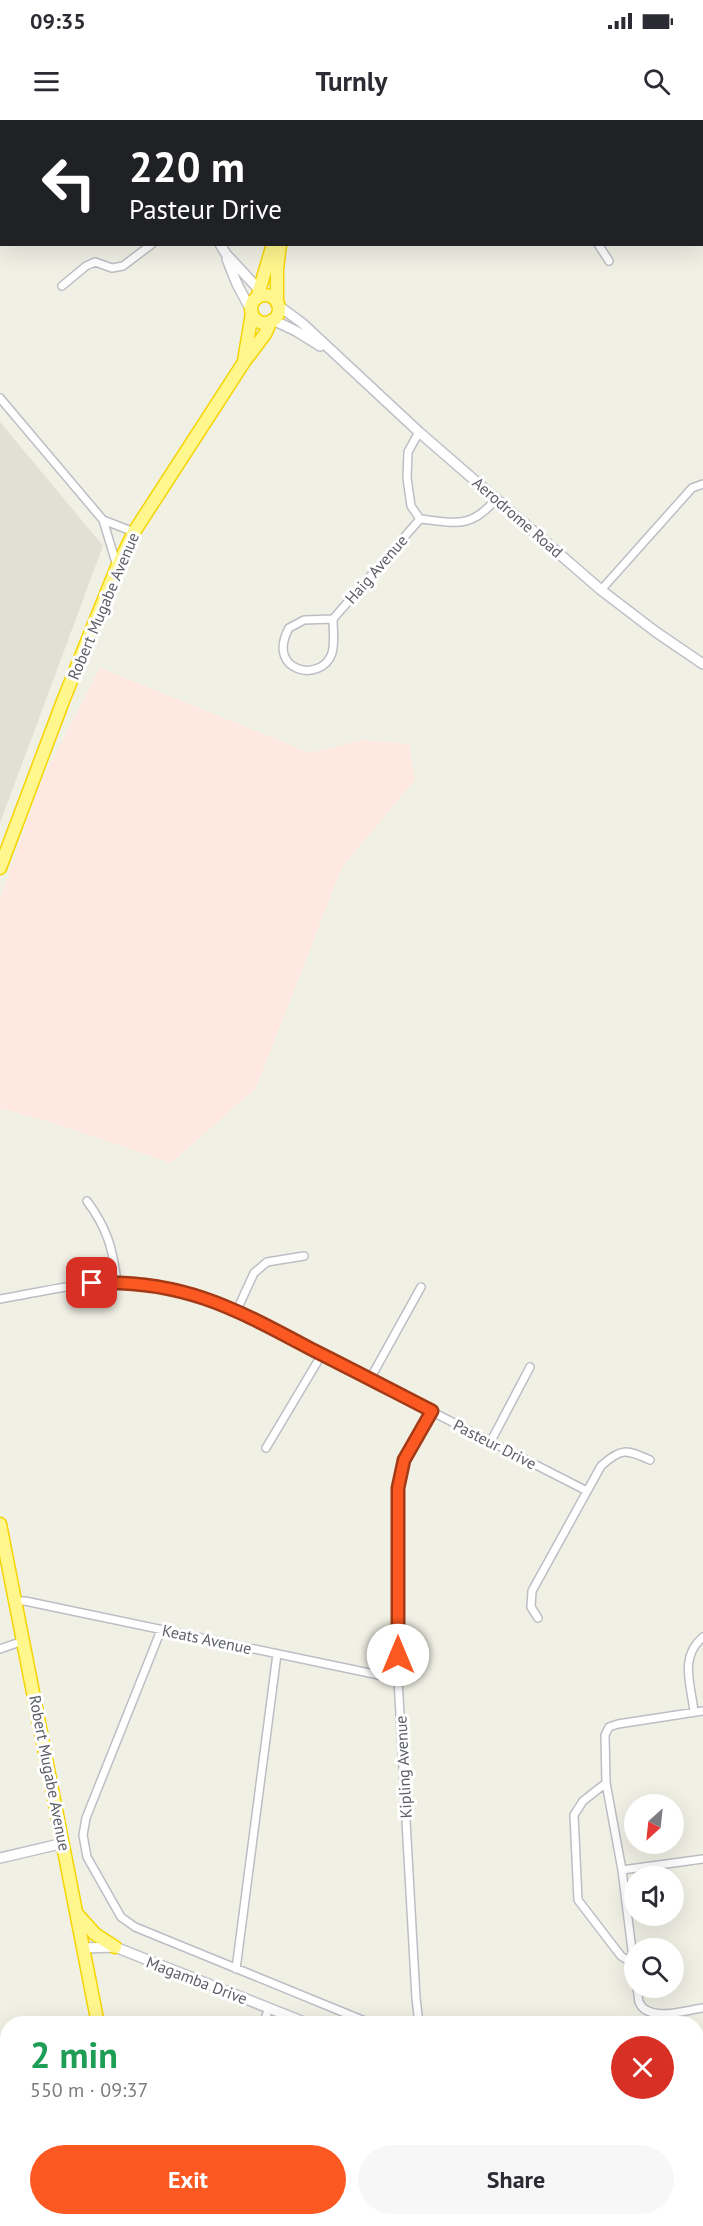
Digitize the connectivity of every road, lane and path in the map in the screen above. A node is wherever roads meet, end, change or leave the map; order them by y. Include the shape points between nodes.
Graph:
1 (149, 246) edge
2 (221, 246) edge
3 (272, 246) edge
4 (280, 246) edge
5 (599, 246) edge
6 (225, 254) junction
7 (609, 261) dead end
8 (62, 286) dead end
9 (260, 295) junction
10 (278, 304) junction
11 (252, 313) junction
12 (272, 321) junction
13 (342, 360) junction
14 (244, 362) junction
15 (0, 398) edge
16 (419, 432) junction
17 (703, 484) edge
18 (497, 498) junction
19 (420, 519) junction
20 (103, 520) junction
21 (134, 532) junction
22 (117, 567) junction
23 (601, 590) junction
24 (333, 619) junction
25 (703, 664) edge
26 (0, 868) edge
27 (87, 1201) dead end
28 (304, 1256) dead end
29 (117, 1282) junction
30 (421, 1287) dead end
31 (0, 1299) edge
32 (237, 1310) junction
33 (322, 1354) junction
34 (530, 1367) dead end
35 (370, 1379) junction
36 (432, 1411) junction
37 (491, 1441) junction
38 (266, 1448) dead end
39 (650, 1460) dead end
40 (585, 1490) junction
41 (0, 1524) edge
42 (2, 1550) edge
43 (15, 1601) junction
44 (538, 1618) dead end
45 (161, 1629) junction
46 (703, 1637) edge
47 (23, 1641) junction
48 (0, 1649) edge
49 (277, 1654) junction
50 (398, 1679) junction
51 (703, 1711) edge
52 (694, 1712) junction
53 (606, 1783) junction
54 (64, 1843) junction
55 (0, 1858) edge
56 (703, 1859) edge
57 (622, 1870) junction
58 (78, 1914) junction
59 (631, 1938) edge
60 (115, 1947) junction
61 (83, 1948) junction
62 (624, 1958) edge
63 (236, 1969) junction
64 (639, 1998) edge
65 (269, 2008) junction
66 (703, 2008) edge
67 (96, 2016) edge
68 (266, 2016) edge
69 (289, 2016) edge
70 (352, 2016) edge
71 (418, 2016) edge

1 - 8 street via 123,266 112,268 94,262
2 - 6 street
3 - 9 highway
4 - 10 highway
5 - 7 street
6 - 9 street
6 - 11 street
9 - 10 highway via 272,297
9 - 11 highway via 253,303
10 - 12 highway via 278,314
10 - 13 street, Aerodrome Road
11 - 12 highway via 262,322
11 - 14 highway, Robert Mugabe Avenue
12 - 13 street, Aerodrome Road
12 - 14 highway, Robert Mugabe Avenue
13 - 16 street, Aerodrome Road
14 - 21 highway, Robert Mugabe Avenue
15 - 20 street
16 - 18 street, Aerodrome Road
16 - 19 street via 408,452 407,478 411,506
17 - 23 street via 692,488
18 - 19 street via 484,514 471,520 457,523
18 - 23 street, Aerodrome Road
19 - 24 street, Haig Avenue
20 - 21 street
20 - 22 street
21 - 22 highway, Robert Mugabe Avenue
22 - 26 highway, Robert Mugabe Avenue
23 - 25 street, Aerodrome Road
24 - 24 street, Haig Avenue via 332,652 318,669 293,667 284,658 281,648 289,628 304,620
27 - 29 street via 99,1217 114,1252
28 - 32 street via 267,1262 254,1273
29 - 31 street, Pasteur Drive
29 - 32 street, Pasteur Drive via 170,1288
30 - 35 street
32 - 33 street, Pasteur Drive
33 - 35 street, Pasteur Drive
33 - 38 street
34 - 37 street
35 - 36 street, Pasteur Drive
36 - 37 street, Pasteur Drive
36 - 50 street, Kipling Avenue via 404,1460 398,1488
37 - 40 street, Pasteur Drive
39 - 40 street via 629,1451 614,1454
40 - 44 street via 532,1591 531,1607
41 - 42 highway, Robert Mugabe Avenue
42 - 43 highway, Robert Mugabe Avenue
43 - 45 street, Keats Avenue
43 - 47 highway, Robert Mugabe Avenue
45 - 49 street, Keats Avenue
45 - 63 street via 86,1818 83,1835 87,1857 121,1917 135,1927
46 - 52 street via 687,1658
47 - 48 street
47 - 54 highway, Robert Mugabe Avenue
49 - 50 street, Keats Avenue
49 - 63 street
50 - 71 street, Kipling Avenue
51 - 52 street
52 - 53 street via 609,1727 605,1735
53 - 57 street
53 - 62 street via 583,1801 574,1815 578,1900
54 - 55 street
54 - 58 highway, Robert Mugabe Avenue
56 - 57 street
57 - 59 street
58 - 60 highway via 95,1934
58 - 61 highway, Robert Mugabe Avenue
60 - 61 street, Magamba Drive
60 - 65 street, Magamba Drive
61 - 67 highway, Robert Mugabe Avenue
63 - 70 street
64 - 66 street via 646,2011 657,2014
65 - 68 street
65 - 69 street, Magamba Drive

